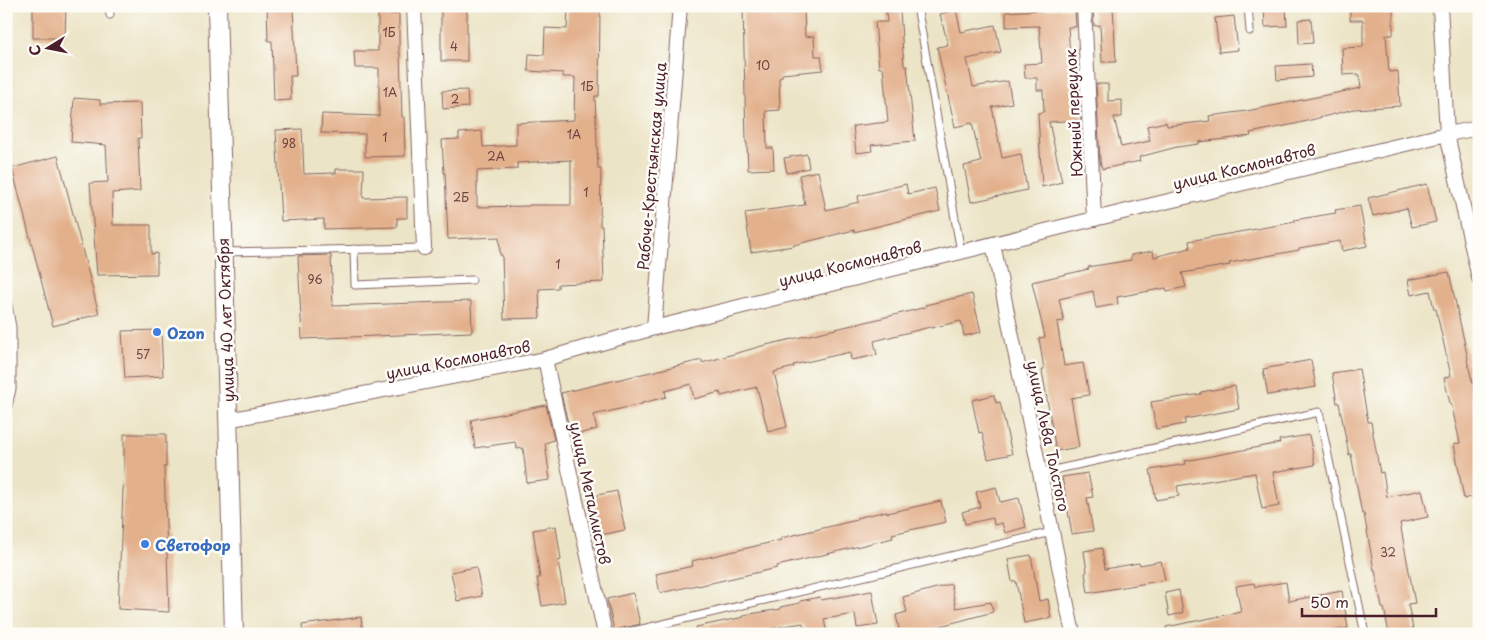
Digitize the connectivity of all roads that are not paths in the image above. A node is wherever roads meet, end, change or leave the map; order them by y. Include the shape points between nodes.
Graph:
1 (109, 6) edge
2 (217, 6) edge
3 (414, 6) edge
4 (680, 6) edge
5 (917, 6) edge
6 (1084, 6) edge
7 (1248, 6) edge
8 (1440, 6) edge
9 (110, 15) dead end
10 (1250, 31) dead end
11 (1479, 128) edge
12 (1447, 134) junction
13 (1094, 219) junction
14 (993, 244) junction
15 (424, 248) joint
16 (354, 250) junction
17 (224, 252) junction
18 (961, 252) junction
19 (1477, 262) edge
20 (1479, 278) edge
21 (472, 280) dead end
22 (6, 294) edge
23 (654, 328) junction
24 (545, 359) junction
25 (6, 414) edge
26 (228, 420) junction
27 (1040, 473) junction
28 (1052, 532) junction
29 (234, 634) edge
30 (604, 634) edge
31 (621, 634) edge
32 (1073, 634) edge
33 (1365, 634) edge

1 - 9 lane
2 - 17 street, улица 40 лет Октября
3 - 15 street
4 - 23 street, Рабоче-Крестьянская улица
5 - 18 lane
6 - 13 street, Южный переулок
7 - 10 lane
8 - 12 street
11 - 12 street, улица Космонавтов
12 - 13 street, улица Космонавтов
12 - 19 street
13 - 14 street, улица Космонавтов
14 - 18 street, улица Космонавтов
14 - 27 street, улица Льва Толстого
15 - 16 lane
16 - 17 lane
16 - 21 lane via 355,285
17 - 26 street, улица 40 лет Октября
18 - 23 street, улица Космонавтов
19 - 20 street
22 - 25 lane via 12,328 12,390
23 - 24 street, улица Космонавтов
24 - 26 street, улица Космонавтов
24 - 30 street, улица Металлистов
26 - 29 street, улица 40 лет Октября
27 - 28 street, улица Льва Толстого
27 - 33 lane via 1319,412
28 - 31 lane
28 - 32 street, улица Льва Толстого

